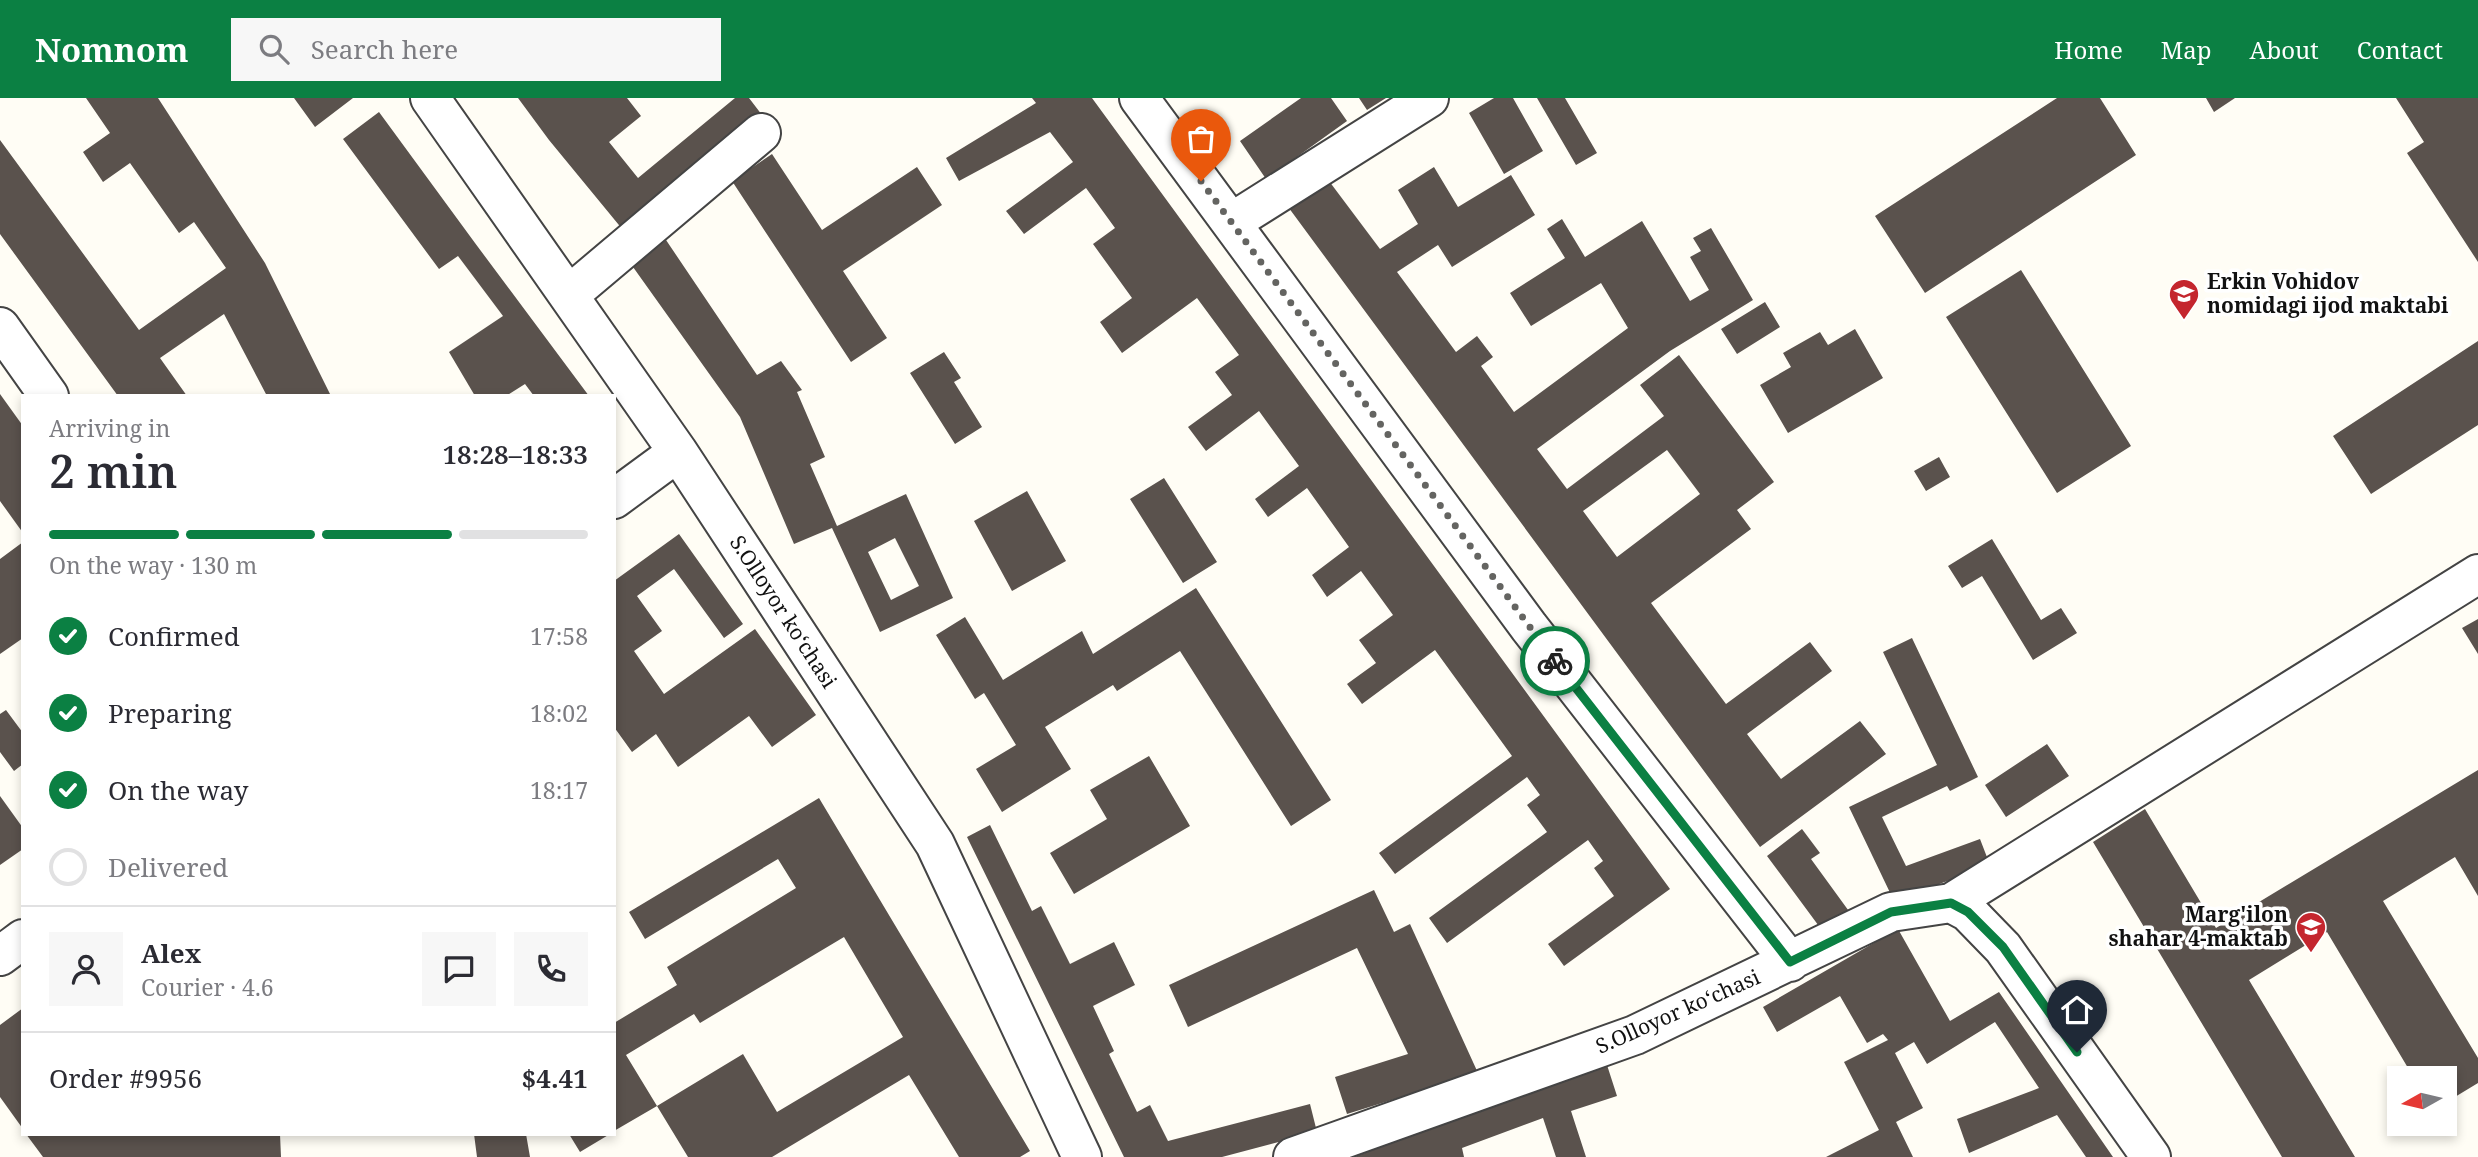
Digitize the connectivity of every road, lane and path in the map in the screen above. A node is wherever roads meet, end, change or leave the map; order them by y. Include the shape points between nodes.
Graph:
1 (430, 98) edge
2 (1139, 98) edge
3 (1429, 98) edge
4 (761, 133) dead end
5 (1232, 222) junction
6 (569, 295) junction
7 (0, 327) edge
8 (48, 394) edge
9 (678, 452) junction
10 (616, 498) edge
11 (2478, 574) edge
12 (1951, 903) junction
13 (21, 940) edge
14 (0, 956) edge
15 (1790, 962) junction
16 (1082, 1157) edge
17 (1293, 1157) edge
18 (2151, 1157) edge

1 - 6 street, S.Olloyor koʻchasi
2 - 5 street
3 - 5 street
4 - 6 street
5 - 15 street via 1529,628
6 - 9 street, S.Olloyor koʻchasi
7 - 8 street
9 - 10 street
9 - 16 street, S.Olloyor koʻchasi via 935,844
11 - 12 street
12 - 15 street, S.Olloyor koʻchasi via 1891,912
12 - 18 street via 1968,912 2003,947
13 - 14 street
15 - 17 street, S.Olloyor koʻchasi via 1635,1035

